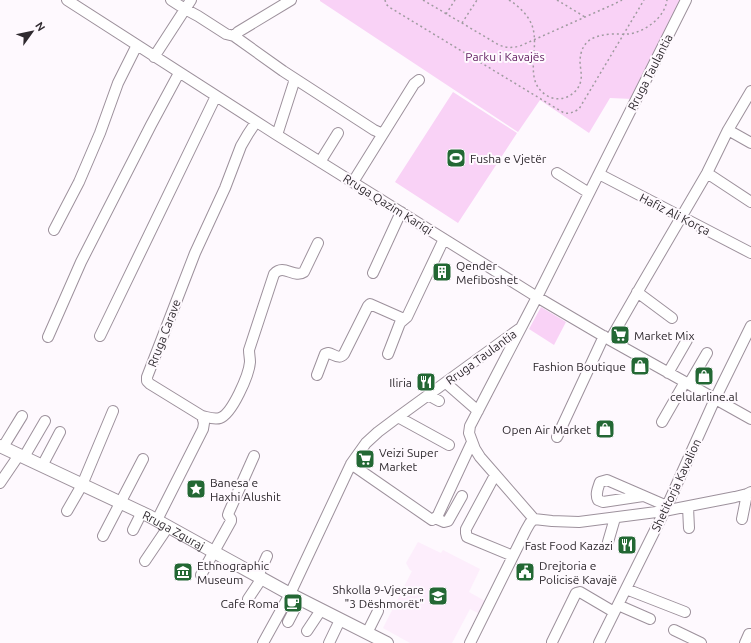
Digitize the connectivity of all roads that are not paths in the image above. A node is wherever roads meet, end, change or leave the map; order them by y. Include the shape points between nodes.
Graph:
1 (67, 0) edge
2 (172, 0) edge
3 (191, 0) edge
4 (291, 0) edge
5 (686, 0) edge
6 (185, 9) junction
7 (234, 36) junction
8 (137, 45) junction
9 (154, 56) junction
10 (179, 73) junction
11 (295, 79) junction
12 (419, 80) dead end
13 (751, 91) edge
14 (216, 96) junction
15 (256, 122) junction
16 (728, 130) junction
17 (338, 133) dead end
18 (383, 134) junction
19 (277, 135) junction
20 (751, 143) edge
21 (320, 162) junction
22 (557, 173) dead end
23 (599, 174) junction
24 (706, 174) junction
25 (353, 182) junction
26 (589, 193) junction
27 (751, 202) edge
28 (401, 212) junction
29 (681, 217) junction
30 (54, 230) dead end
31 (444, 239) junction
32 (318, 243) dead end
33 (751, 253) edge
34 (374, 273) dead end
35 (637, 292) junction
36 (537, 297) junction
37 (672, 318) dead end
38 (404, 319) junction
39 (522, 326) junction
40 (751, 326) edge
41 (100, 336) dead end
42 (48, 337) dead end
43 (607, 338) junction
44 (687, 340) dead end
45 (707, 353) dead end
46 (388, 354) dead end
47 (668, 373) junction
48 (317, 375) dead end
49 (687, 383) junction
50 (442, 391) junction
51 (715, 399) junction
52 (113, 411) dead end
53 (478, 411) junction
54 (22, 416) dead end
55 (202, 416) junction
56 (398, 417) junction
57 (751, 418) edge
58 (45, 421) dead end
59 (662, 422) dead end
60 (60, 432) dead end
61 (557, 437) dead end
62 (472, 442) junction
63 (449, 445) dead end
64 (1, 446) edge
65 (21, 456) junction
66 (254, 456) dead end
67 (143, 459) dead end
68 (351, 464) junction
69 (42, 466) junction
70 (495, 475) junction
71 (0, 483) edge
72 (82, 484) junction
73 (749, 493) edge
74 (462, 496) dead end
75 (643, 496) dead end
76 (121, 502) junction
77 (688, 507) junction
78 (665, 509) junction
79 (67, 511) dead end
80 (142, 512) junction
81 (436, 518) junction
82 (615, 518) junction
83 (534, 519) junction
84 (742, 519) dead end
85 (157, 520) junction
86 (168, 527) junction
87 (689, 528) dead end
88 (133, 530) dead end
89 (103, 536) dead end
90 (608, 542) dead end
91 (214, 552) junction
92 (267, 556) dead end
93 (513, 556) junction
94 (145, 561) dead end
95 (201, 575) dead end
96 (260, 577) junction
97 (626, 589) junction
98 (295, 596) junction
99 (248, 599) dead end
100 (616, 608) junction
101 (321, 610) junction
102 (378, 611) dead end
103 (685, 612) dead end
104 (650, 618) dead end
105 (340, 620) junction
106 (288, 622) dead end
107 (674, 630) dead end
108 (307, 631) dead end
109 (367, 633) junction
110 (751, 634) edge
111 (550, 641) edge
112 (263, 643) edge
113 (330, 643) edge
114 (387, 643) edge
115 (470, 643) edge
116 (599, 643) edge
117 (701, 643) edge
118 (745, 643) edge

1 - 8 street, Rruga Qazim Kariqi
2 - 6 street
3 - 6 street
4 - 7 street
5 - 23 street, Rruga Taulantia
6 - 7 street via 226,34
6 - 9 street
7 - 11 street
8 - 9 street, Rruga Qazim Kariqi
8 - 30 street via 118,83 79,182
9 - 10 street, Rruga Qazim Kariqi
10 - 14 street, Rruga Qazim Kariqi
10 - 42 street via 82,262
11 - 18 street
11 - 19 street
12 - 18 street
13 - 16 street
14 - 15 street, Rruga Qazim Kariqi
14 - 41 street
15 - 19 street, Rruga Qazim Kariqi
15 - 55 street, Rruga Carave via 241,146 195,253 147,377 150,384
16 - 20 street
16 - 24 street
17 - 21 street
18 - 25 street
19 - 21 street, Rruga Qazim Kariqi
21 - 25 street, Rruga Qazim Kariqi
22 - 26 street
23 - 26 street, Rruga Taulantia
23 - 29 street, Hafiz Ali Korça
24 - 27 street
24 - 29 street
25 - 28 street, Rruga Qazim Kariqi
26 - 36 street, Rruga Taulantia
28 - 31 street, Rruga Qazim Kariqi
28 - 34 street
29 - 33 street, Hafiz Ali Korça
29 - 35 street
31 - 36 street, Rruga Qazim Kariqi
31 - 38 street via 408,317
32 - 55 street via 304,272 298,274 282,269 274,274 249,350 250,363 239,394 224,416 219,419
35 - 37 street
35 - 43 street
36 - 39 street, Rruga Taulantia
36 - 43 street, Rruga Qazim Kariqi
38 - 46 street
38 - 48 street via 370,304 342,357 325,354
39 - 50 street, Rruga Taulantia
39 - 53 street
40 - 51 street, Shetitorja Kavalion
43 - 47 street, Rruga Qazim Kariqi
43 - 61 street
44 - 47 street
45 - 49 street
47 - 49 street, Rruga Qazim Kariqi
49 - 51 street, Rruga Qazim Kariqi
49 - 59 street
50 - 53 street
50 - 56 street, Rruga Taulantia via 428,395
51 - 57 street, Rruga Qazim Kariqi
51 - 78 street, Shetitorja Kavalion
52 - 72 street
53 - 62 street via 470,426
54 - 64 street
55 - 85 street via 203,429
56 - 63 street
56 - 68 street, Rruga Taulantia via 366,443
58 - 65 street
60 - 69 street
62 - 70 street via 477,453
62 - 81 street
64 - 65 main road, Rruga Zguraj
65 - 69 main road, Rruga Zguraj
65 - 71 street
66 - 91 street via 229,512 231,521
67 - 76 street
68 - 81 street via 432,520
68 - 98 street, Rruga Taulantia
69 - 72 main road, Rruga Zguraj
70 - 83 street
70 - 93 street via 466,529 467,538
72 - 76 main road, Rruga Zguraj
72 - 79 street
73 - 77 street
73 - 84 street
74 - 81 street via 448,521
75 - 78 street
76 - 80 main road, Rruga Zguraj
76 - 89 street
77 - 78 street
77 - 87 street
78 - 82 street
78 - 97 street, Shetitorja Kavalion
80 - 85 main road, Rruga Zguraj
80 - 88 street
82 - 83 street via 579,522
82 - 90 street
83 - 93 street
85 - 86 main road, Rruga Zguraj
86 - 91 main road, Rruga Zguraj
86 - 94 street
91 - 95 street
91 - 96 main road, Rruga Zguraj
92 - 96 street
93 - 115 street
96 - 98 main road, Rruga Zguraj
96 - 99 street
97 - 100 street, Shetitorja Kavalion
97 - 103 street
98 - 101 main road, Rruga Zguraj
98 - 106 street
98 - 112 street, Rruga Taulantia
100 - 104 street
100 - 111 street via 580,592 576,593
100 - 116 street, Shetitorja Kavalion
101 - 105 main road, Rruga Zguraj
101 - 108 street
102 - 109 street
105 - 109 main road, Rruga Zguraj
105 - 113 street
107 - 117 street
109 - 114 main road, Rruga Zguraj
110 - 118 street

